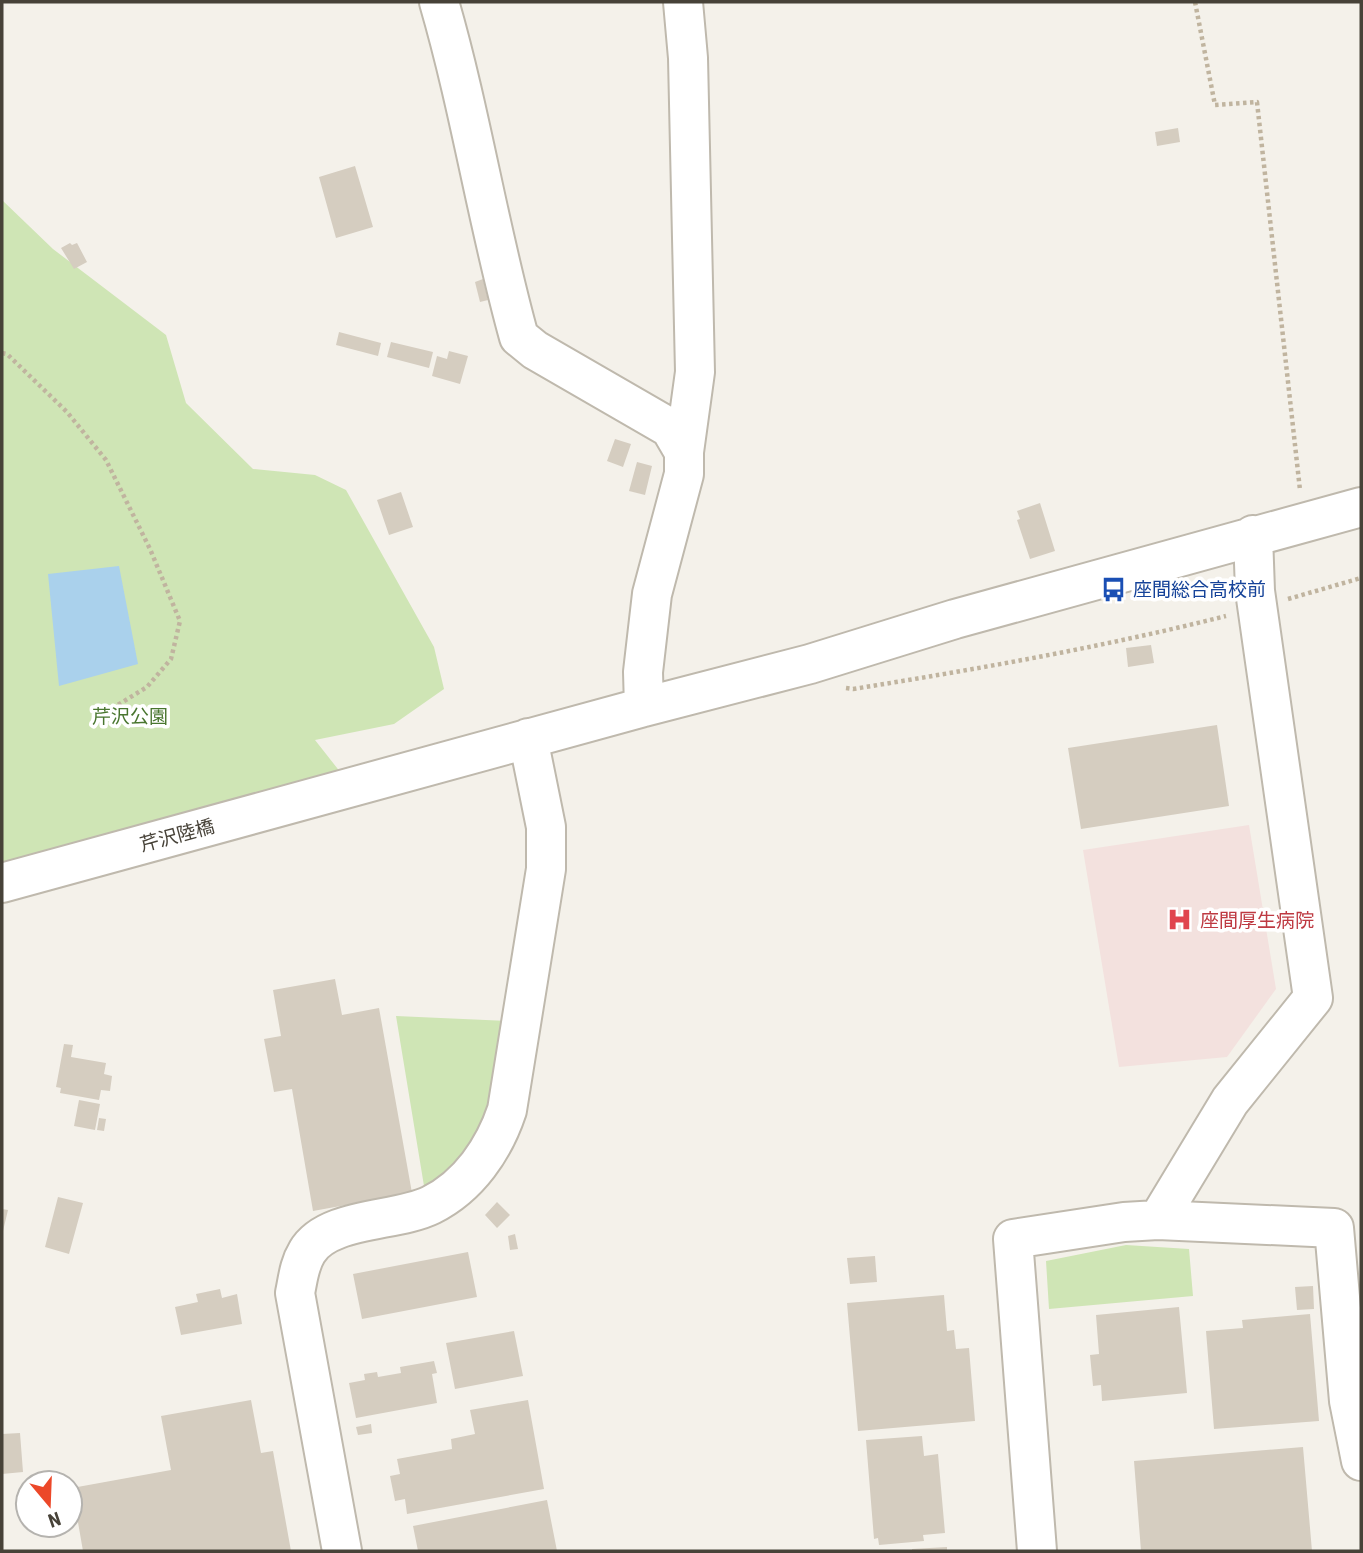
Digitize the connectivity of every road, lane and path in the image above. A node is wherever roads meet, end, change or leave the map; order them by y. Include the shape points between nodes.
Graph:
1 (439, 2) edge
2 (683, 2) edge
3 (1195, 2) edge
4 (2, 353) edge
5 (684, 452) junction
6 (1361, 508) edge
7 (1304, 522) junction
8 (1253, 535) junction
9 (1361, 578) edge
10 (1258, 608) junction
11 (810, 664) junction
12 (116, 706) dead end
13 (644, 707) junction
14 (528, 738) junction
15 (2, 883) edge
16 (1158, 1220) junction
17 (1361, 1461) edge
18 (342, 1551) edge
19 (1037, 1551) edge

1 - 5 street via 519,337 670,428
2 - 5 street via 695,372
3 - 7 path via 1215,105 1257,102
4 - 12 path via 67,412 106,460 180,621 171,659 147,687
5 - 13 street via 684,474 652,594
6 - 7 street, 芹沢陸橋
7 - 8 street, 芹沢陸橋
8 - 10 street
8 - 11 street, 芹沢陸橋
9 - 10 path
10 - 11 path via 1138,638 853,690 828,685
10 - 16 street via 1313,998 1230,1101
11 - 13 street, 芹沢陸橋
13 - 14 street, 芹沢陸橋
14 - 15 street, 芹沢陸橋
14 - 18 street via 546,827 546,869 500,1130 487,1153 452,1193 403,1216 328,1233 308,1249 299,1270 295,1293
16 - 17 street via 1334,1228 1349,1401
16 - 19 street via 1013,1240

